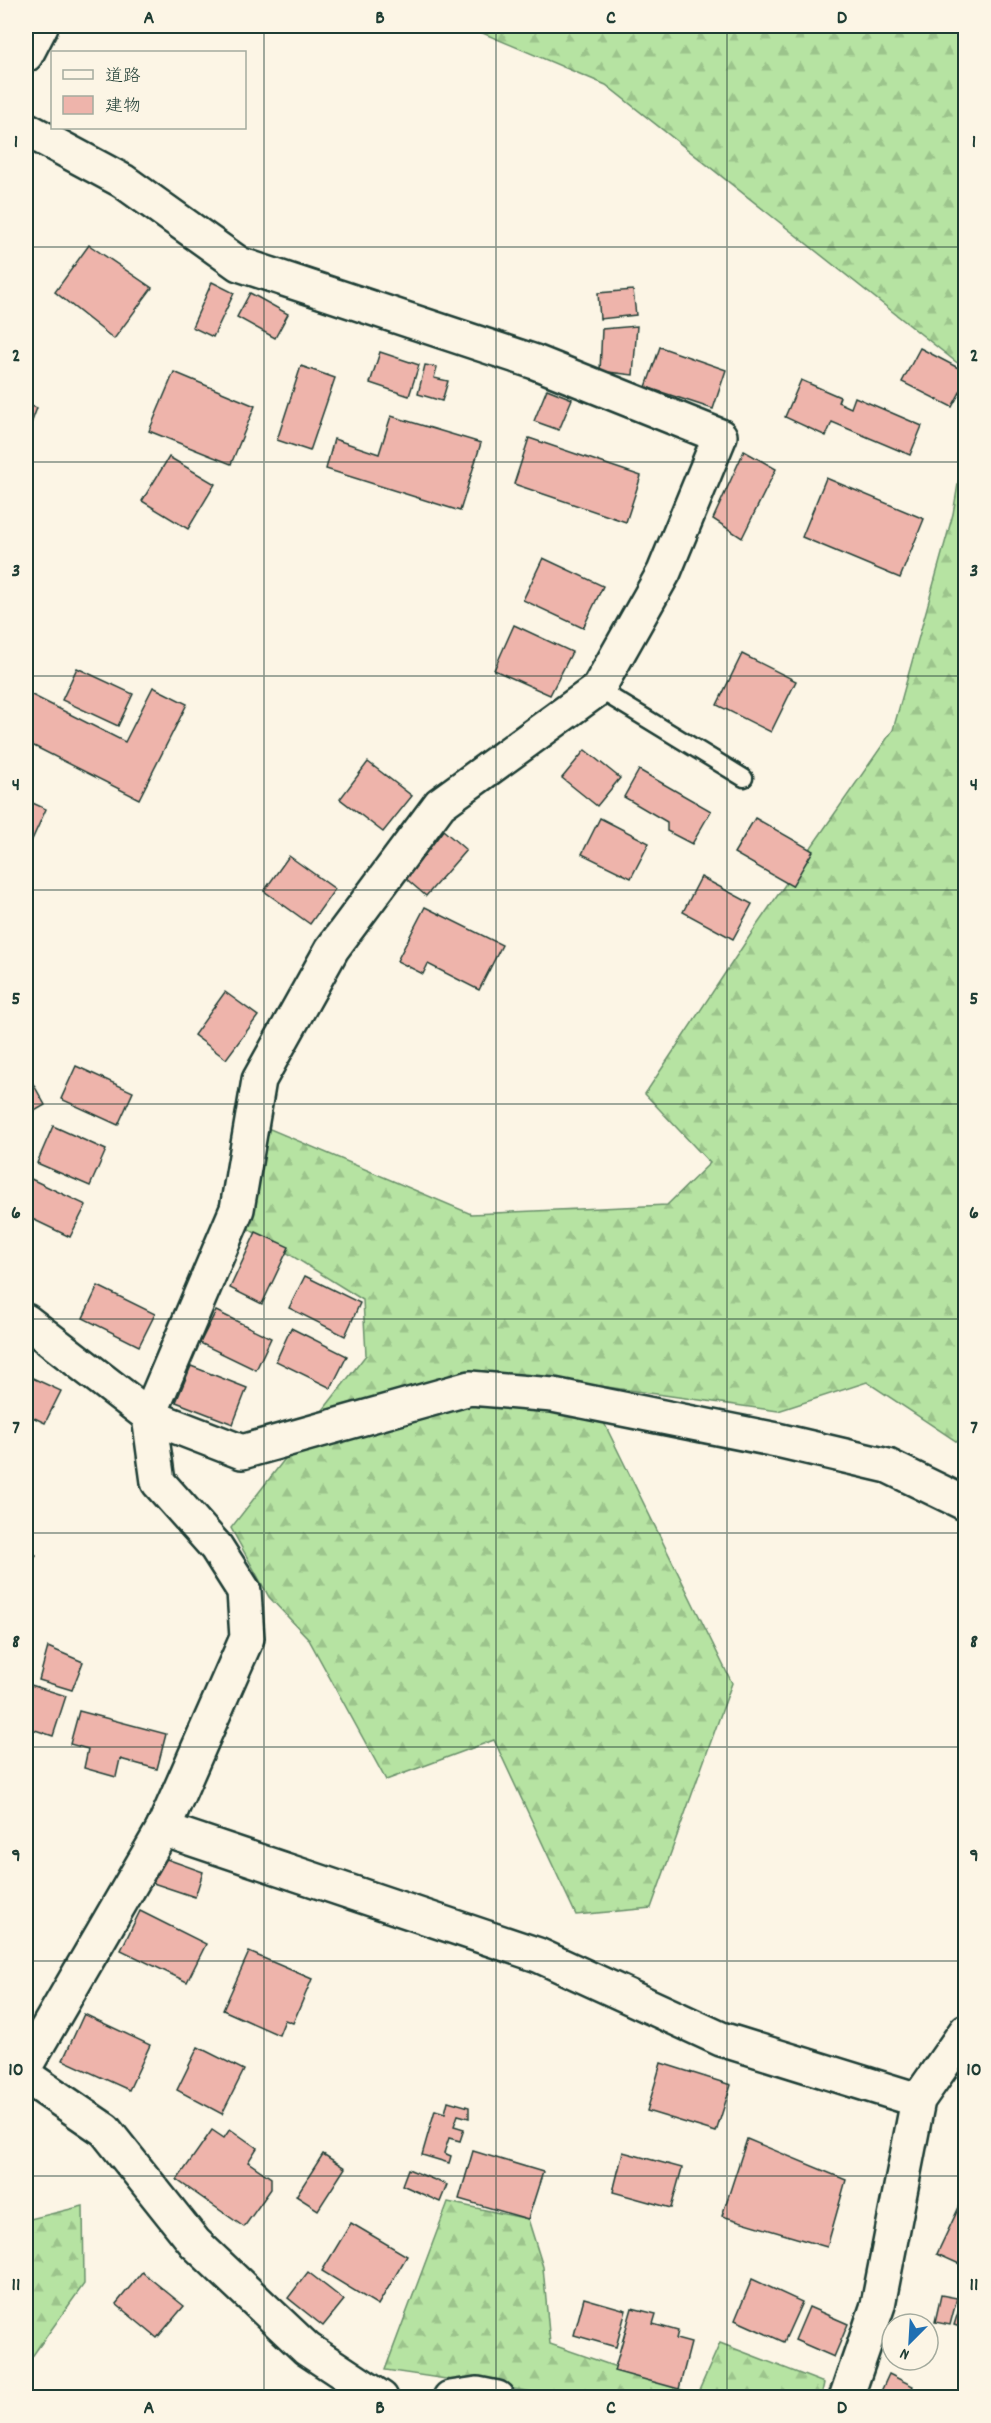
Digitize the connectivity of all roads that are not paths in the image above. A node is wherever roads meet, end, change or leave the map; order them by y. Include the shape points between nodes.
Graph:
1 (41, 26) edge
2 (26, 55) edge
3 (26, 129) edge
4 (598, 689) junction
5 (744, 778) dead end
6 (26, 1321) edge
7 (149, 1416) junction
8 (966, 1504) edge
9 (163, 1829) junction
10 (966, 2031) edge
11 (26, 2065) edge
12 (26, 2076) edge
13 (918, 2100) junction
14 (381, 2397) edge
15 (450, 2397) edge
16 (497, 2397) edge
17 (846, 2397) edge

1 - 2 street
3 - 4 street via 123,181 239,264 535,362 720,436 664,572
4 - 5 lane
4 - 7 street via 440,804 332,949 259,1080 237,1209
6 - 7 street
7 - 8 street via 242,1452 470,1388 553,1395 888,1466
7 - 9 street via 158,1482 216,1547 244,1591 247,1638
9 - 11 street
9 - 13 street via 538,1955 721,2039
10 - 13 street
12 - 14 street via 105,2130 195,2243 307,2349
13 - 17 street via 878,2305
15 - 16 street

